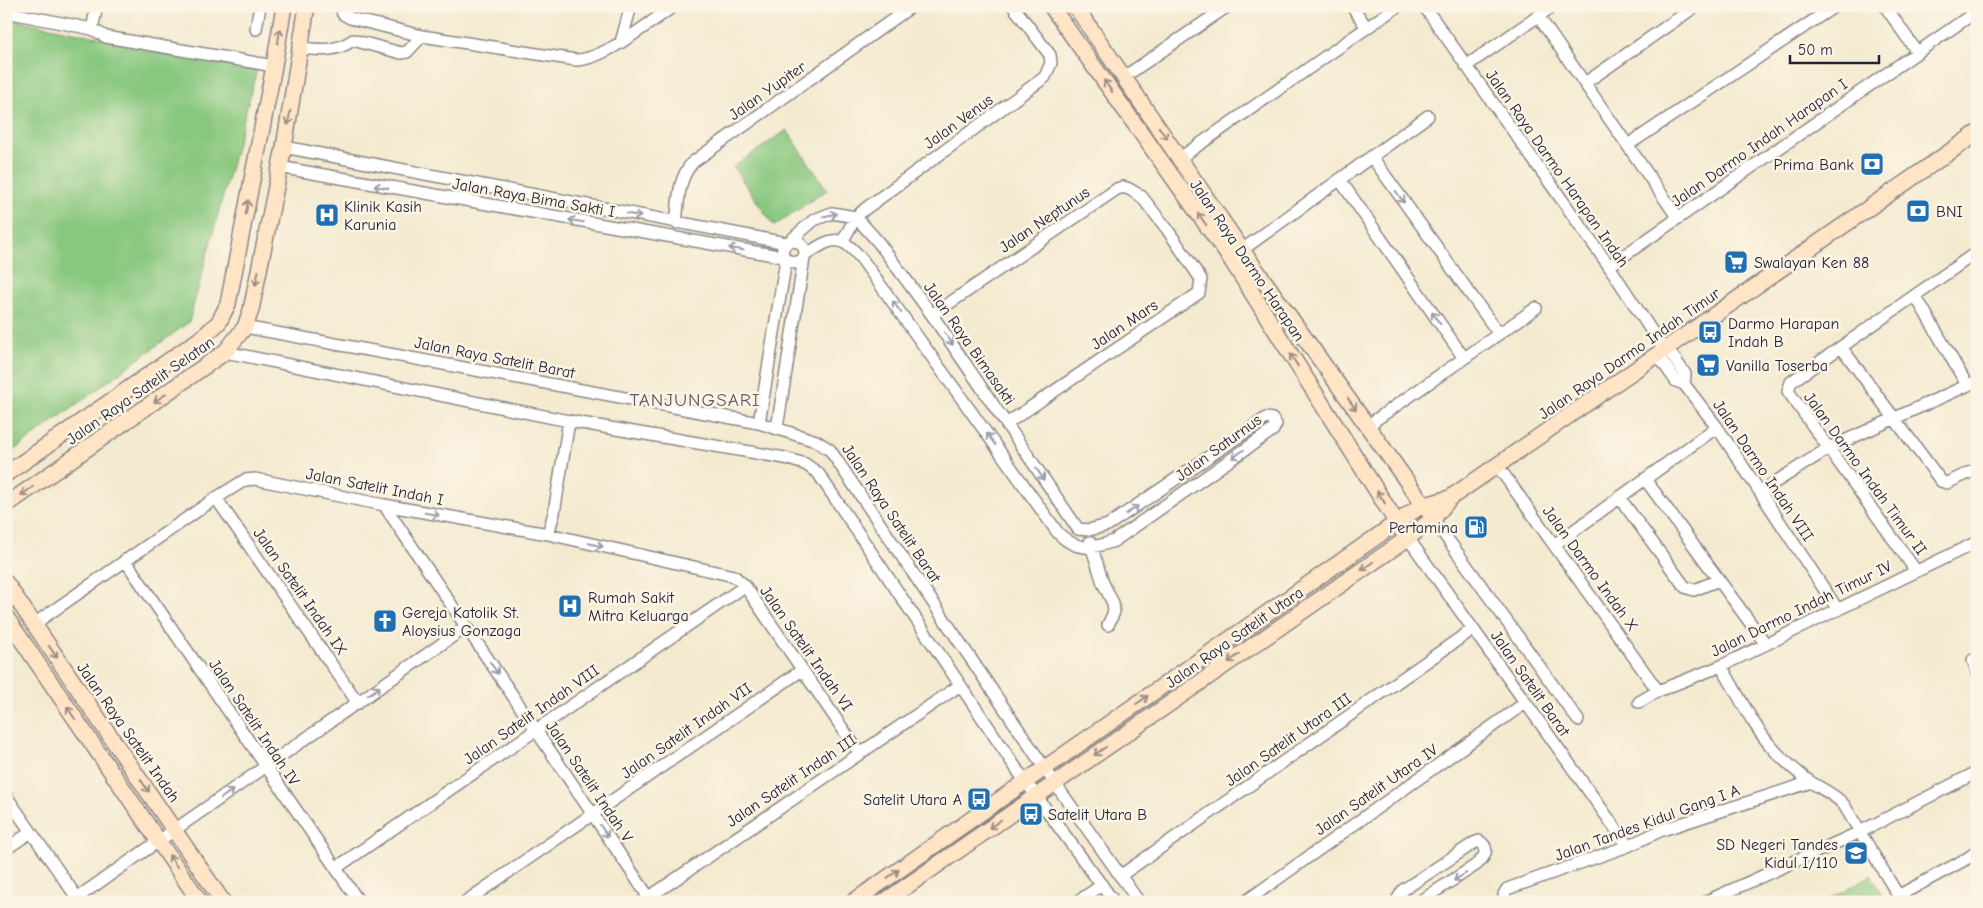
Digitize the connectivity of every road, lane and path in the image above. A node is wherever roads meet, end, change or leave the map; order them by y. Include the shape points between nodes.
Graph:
1 (96, 6) edge
2 (260, 6) edge
3 (284, 6) edge
4 (307, 6) edge
5 (341, 6) edge
6 (631, 6) edge
7 (674, 6) edge
8 (912, 6) edge
9 (1013, 6) edge
10 (1051, 6) edge
11 (1075, 6) edge
12 (1352, 6) edge
13 (1398, 6) edge
14 (1424, 6) edge
15 (1553, 6) edge
16 (1696, 6) edge
17 (1835, 6) edge
18 (1885, 6) edge
19 (1225, 7) edge
20 (1977, 11) edge
21 (6, 12) edge
22 (1538, 16) junction
23 (360, 21) junction
24 (1367, 28) junction
25 (92, 29) junction
26 (256, 29) dead end
27 (422, 36) junction
28 (353, 40) junction
29 (622, 42) junction
30 (301, 48) junction
31 (1917, 52) junction
32 (274, 66) junction
33 (1466, 66) junction
34 (297, 70) junction
35 (1124, 78) junction
36 (1585, 83) junction
37 (1428, 116) dead end
38 (1977, 134) edge
39 (1628, 145) junction
40 (284, 147) junction
41 (330, 157) junction
42 (1372, 157) junction
43 (1180, 158) junction
44 (279, 167) junction
45 (326, 177) junction
46 (1340, 180) junction
47 (856, 217) junction
48 (1678, 218) junction
49 (676, 223) junction
50 (1167, 229) joint
51 (788, 242) junction
52 (842, 242) junction
53 (1242, 250) junction
54 (1977, 252) edge
55 (803, 258) junction
56 (785, 259) junction
57 (1609, 266) junction
58 (1916, 295) junction
59 (1536, 308) dead end
60 (932, 315) junction
61 (245, 327) junction
62 (1498, 334) junction
63 (1841, 346) junction
64 (1663, 351) junction
65 (225, 352) junction
66 (1464, 358) junction
67 (1972, 383) edge
68 (1684, 384) joint
69 (1895, 418) junction
70 (570, 421) junction
71 (759, 423) junction
72 (1006, 424) junction
73 (1367, 426) junction
74 (777, 428) junction
75 (1717, 428) junction
76 (1829, 448) junction
77 (1497, 465) junction
78 (1977, 469) edge
79 (6, 474) edge
80 (1645, 479) junction
81 (1760, 492) junction
82 (1619, 497) junction
83 (216, 498) junction
84 (1450, 498) junction
85 (6, 505) edge
86 (384, 505) junction
87 (1421, 506) junction
88 (1431, 520) junction
89 (1399, 521) junction
90 (1088, 530) junction
91 (548, 534) junction
92 (1410, 536) junction
93 (1977, 542) edge
94 (1554, 545) junction
95 (1091, 548) junction
96 (125, 560) junction
97 (1916, 571) junction
98 (1719, 580) junction
99 (6, 583) edge
100 (745, 586) junction
101 (1838, 610) junction
102 (6, 617) edge
103 (34, 624) junction
104 (1108, 625) dead end
105 (466, 627) junction
106 (1473, 628) junction
107 (11, 634) edge
108 (1766, 643) junction
109 (1721, 666) junction
110 (802, 670) junction
111 (959, 686) junction
112 (1658, 691) junction
113 (1639, 702) dead end
114 (358, 703) junction
115 (1525, 703) junction
116 (99, 720) junction
117 (1578, 720) dead end
118 (536, 730) junction
119 (84, 731) junction
120 (860, 754) junction
121 (266, 766) junction
122 (1045, 768) junction
123 (1977, 772) edge
124 (1804, 776) junction
125 (1025, 782) junction
126 (1054, 782) junction
127 (6, 796) edge
128 (1035, 796) junction
129 (592, 814) junction
130 (175, 830) junction
131 (31, 832) junction
132 (1860, 832) junction
133 (159, 841) junction
134 (1625, 842) junction
135 (6, 849) edge
136 (1977, 851) edge
137 (336, 868) junction
138 (1120, 876) junction
139 (1102, 885) junction
140 (1404, 890) junction
141 (1900, 899) edge
142 (76, 900) edge
143 (647, 900) edge
144 (200, 902) edge
145 (222, 902) edge
146 (359, 902) edge
147 (465, 902) edge
148 (852, 902) edge
149 (884, 902) edge
150 (1076, 902) edge
151 (1114, 902) edge
152 (1139, 902) edge
153 (1246, 902) edge
154 (1396, 902) edge
155 (1412, 902) edge
156 (1419, 902) edge
157 (1506, 902) edge
158 (1705, 902) edge

1 - 25 street
2 - 26 street
32 -> 3 street, Jalan Raya Satelit Selatan
4 - 30 street, Jalan Raya Satelit Selatan
5 - 23 street via 343,14
6 - 29 street
7 - 29 street
8 - 49 street, Jalan Yupiter via 693,162 680,181
9 - 47 street, Jalan Venus via 1050,55 1051,63 1045,77
89 -> 10 street, Jalan Raya Darmo Harapan via 1230,258
11 - 35 street, Jalan Raya Darmo Harapan
12 - 24 street
13 - 24 street
14 - 33 street, Jalan Raya Darmo Harapan Indah
15 - 22 street
16 - 36 street
17 - 39 street
18 - 31 street
19 - 35 street
20 - 31 street, Jalan Darmo Indah Harapan I
21 - 25 street
22 - 33 street
22 - 36 street
23 - 27 street
23 - 28 street
24 - 43 street
25 - 32 street via 106,37
27 - 28 street via 408,52 401,53
27 - 29 street via 576,60 584,60
28 - 30 street via 342,48
30 - 34 street, Jalan Raya Satelit Selatan
31 - 48 street, Jalan Darmo Indah Harapan I
32 - 34 street
79 -> 32 street, Jalan Raya Satelit Selatan via 203,337 219,322 228,304
33 - 57 street, Jalan Raya Darmo Harapan Indah
34 -> 40 street, Jalan Raya Satelit Selatan
35 -> 43 street, Jalan Raya Darmo Harapan
36 - 39 street
37 - 42 street
38 - 64 street, Jalan Raya Darmo Indah Timur
39 - 48 street
40 - 41 street, Jalan Raya Bima Sakti I
40 - 44 street, Jalan Raya Satelit Selatan
41 - 45 street
41 -> 49 street, Jalan Raya Bima Sakti I
42 - 46 street
42 -> 62 street
43 - 53 street, Jalan Raya Darmo Harapan
44 - 45 street, Jalan Raya Bima Sakti I
44 -> 61 street, Jalan Raya Satelit Selatan
56 -> 45 street, Jalan Raya Bima Sakti I
46 - 53 street
66 -> 46 street
51 -> 47 street via 814,220 832,213
47 - 52 street, Jalan Venus
47 - 60 street, Jalan Raya Bimasakti
48 - 57 street, Jalan Darmo Indah Harapan I
49 - 51 street, Jalan Raya Bima Sakti I
50 - 60 street, Jalan Neptunus via 1141,196 1123,187 1117,189
50 - 72 street, Jalan Mars via 1201,280 1199,293
51 - 55 street via 802,244
51 - 56 street via 782,250
52 - 55 street via 834,240
95 -> 52 street via 1074,546 1058,533 861,258
53 -> 73 street, Jalan Raya Darmo Harapan
54 - 58 street, Jalan Darmo Indah Timur II
55 - 56 street via 796,263
55 - 74 street
56 - 71 street
57 - 64 street, Jalan Raya Darmo Harapan Indah
58 - 63 street, Jalan Darmo Indah Timur II
58 - 67 street
59 - 62 street
60 -> 72 street, Jalan Raya Bimasakti
61 - 65 street, Jalan Raya Satelit Selatan
61 - 71 street, Jalan Raya Satelit Barat
62 - 66 street
63 - 69 street
63 - 76 street, Jalan Darmo Indah Timur II via 1791,382 1788,388
64 - 68 street, Jalan Raya Darmo Harapan Indah via 1685,374
64 - 77 street, Jalan Raya Darmo Indah Timur
65 - 70 street
65 -> 85 street, Jalan Raya Satelit Selatan
66 - 73 street
67 - 69 street
68 - 75 street, Jalan Darmo Indah VIII
69 - 76 street
69 - 78 street via 1944,483
70 - 91 street
70 - 111 street via 806,464 818,473
71 - 74 street, Jalan Raya Satelit Barat
72 -> 90 street, Jalan Raya Bimasakti via 1074,526
73 - 87 street, Jalan Raya Darmo Harapan
74 - 122 street, Jalan Raya Satelit Barat via 816,441 830,450
75 - 80 street
75 - 81 street, Jalan Darmo Indah VIII
76 - 81 street
76 - 97 street, Jalan Darmo Indah Timur II
77 - 84 street, Jalan Raya Darmo Indah Timur
77 - 94 street, Jalan Darmo Indah X
80 - 82 street
80 - 98 street
81 - 101 street, Jalan Darmo Indah VIII
82 - 94 street
82 - 98 street via 1685,587 1694,590
83 - 86 street, Jalan Satelit Indah I via 245,480 255,479
83 - 96 street, Jalan Satelit Indah I
83 - 114 street, Jalan Satelit Indah IX
84 - 87 street, Jalan Raya Darmo Indah Timur
84 - 88 street, Jalan Raya Darmo Indah Timur
86 -> 91 street, Jalan Satelit Indah I
86 - 105 street, Jalan Satelit Indah V
87 - 88 street, Jalan Raya Darmo Harapan
87 - 89 street, Jalan Raya Satelit Utara
88 - 92 street, Jalan Raya Satelit Utara
88 - 117 street
89 - 92 street, Jalan Raya Darmo Harapan
122 -> 89 street, Jalan Raya Satelit Utara
90 - 95 street
90 -> 95 street, Jalan Saturnus via 1108,526 1266,418 1276,424 1273,430 1114,541
91 -> 100 street, Jalan Satelit Indah I via 727,574
92 - 106 street, Jalan Satelit Barat
92 -> 126 street, Jalan Raya Satelit Utara
93 - 97 street, Jalan Darmo Indah Timur IV
94 - 112 street, Jalan Darmo Indah X
95 - 104 street via 1113,604 1114,612
96 - 103 street, Jalan Satelit Indah I
96 - 121 street, Jalan Satelit Indah IV
97 - 101 street, Jalan Darmo Indah Timur IV
98 - 108 street
99 - 103 street, Jalan Raya Satelit Indah
100 - 110 street, Jalan Satelit Indah VI
100 - 118 street, Jalan Satelit Indah VIII
101 - 108 street, Jalan Darmo Indah Timur IV
102 - 107 street
103 -> 116 street, Jalan Raya Satelit Indah
114 -> 105 street
105 -> 118 street, Jalan Satelit Indah V
106 - 115 street, Jalan Satelit Barat
106 - 138 street, Jalan Satelit Utara III
119 -> 107 street
108 - 109 street, Jalan Darmo Indah Timur IV
109 - 112 street, Jalan Darmo Indah Timur IV
109 - 124 street via 1757,728
110 - 120 street, Jalan Satelit Indah VI
110 - 129 street, Jalan Satelit Indah VII
111 - 120 street, Jalan Satelit Indah III
111 - 125 street
112 - 113 street, Jalan Darmo Indah Timur IV
114 - 121 street
115 - 134 street, Jalan Satelit Barat
115 - 153 street, Jalan Satelit Utara IV
116 - 119 street
116 -> 130 street, Jalan Raya Satelit Indah
118 - 129 street, Jalan Satelit Indah V
118 - 137 street, Jalan Satelit Indah VIII
119 - 133 street
120 - 143 street, Jalan Satelit Indah III
130 -> 121 street
121 - 137 street, Jalan Satelit Indah IV
122 - 125 street, Jalan Raya Satelit Utara
122 - 126 street
123 - 132 street
124 - 132 street via 1841,801
124 - 134 street, Jalan Tandes Kidul Gang I A
125 - 128 street
148 -> 125 street, Jalan Raya Satelit Utara
126 - 128 street, Jalan Raya Satelit Utara
126 - 138 street
127 - 131 street
128 - 139 street
128 -> 149 street, Jalan Raya Satelit Utara
129 -> 143 street, Jalan Satelit Indah V
129 - 147 street, Jalan Satelit Indah VII
130 - 133 street
130 - 145 street, Jalan Raya Satelit Indah
131 - 135 street
131 - 142 street
132 - 141 street
132 - 158 street
133 - 142 street
144 -> 133 street
134 - 157 street, Jalan Tandes Kidul Gang I A via 1507,890 1504,894
136 - 141 street
137 - 146 street, Jalan Satelit Indah IV
138 - 152 street
139 - 150 street
139 - 151 street
140 - 154 street
140 - 155 street
140 -> 156 street via 1482,842 1486,852 1482,860

